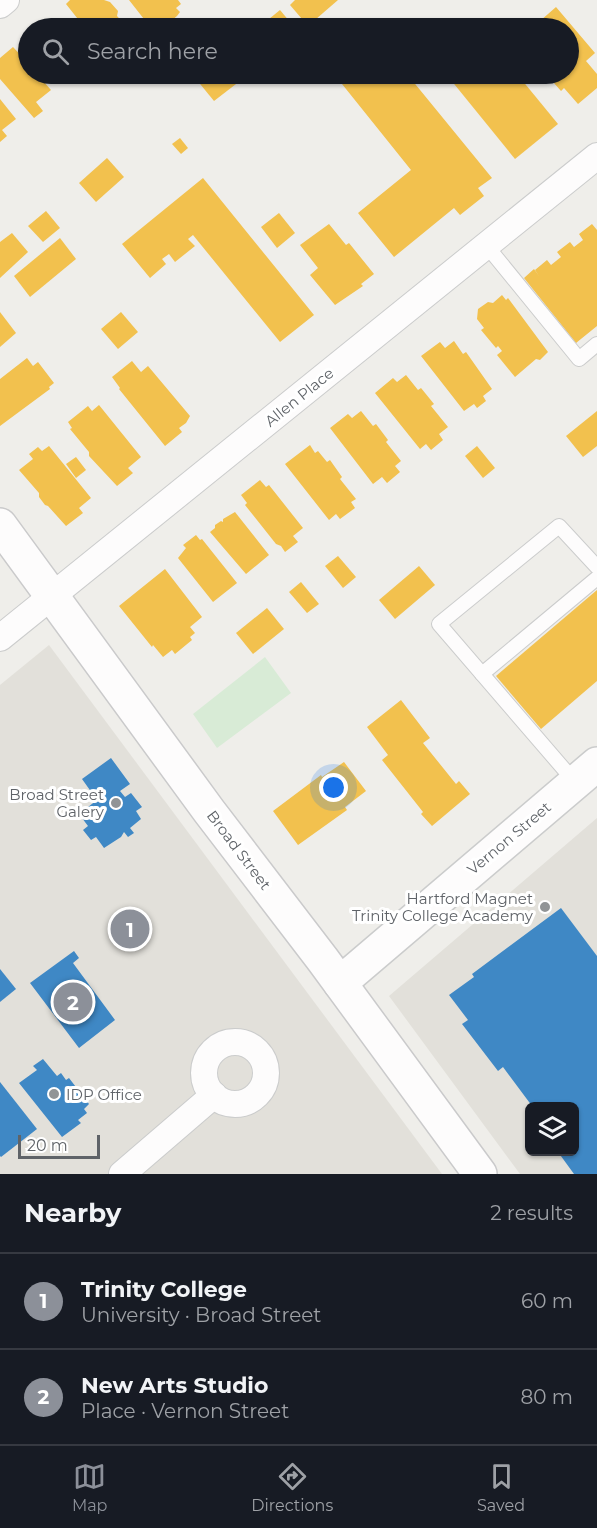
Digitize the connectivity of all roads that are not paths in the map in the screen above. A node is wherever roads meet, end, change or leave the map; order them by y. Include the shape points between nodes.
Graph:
1 (6, 0) edge
2 (0, 5) edge
3 (597, 156) edge
4 (486, 245) junction
5 (597, 344) edge
6 (0, 525) edge
7 (597, 567) edge
8 (597, 578) edge
9 (53, 596) junction
10 (0, 638) edge
11 (482, 674) junction
12 (586, 773) edge
13 (340, 983) junction
14 (214, 1095) dead end
15 (122, 1174) edge
16 (480, 1174) edge

1 - 2 street
3 - 4 street, Allen Place
4 - 5 lane via 579,359
4 - 9 street, Allen Place
6 - 9 main road, Broad Street
7 - 11 lane via 559,526 439,624
8 - 11 lane
9 - 10 street, Allen Place
9 - 13 main road, Broad Street
11 - 12 lane
12 - 13 main road, Vernon Street
13 - 16 main road, Broad Street
14 - 15 street

